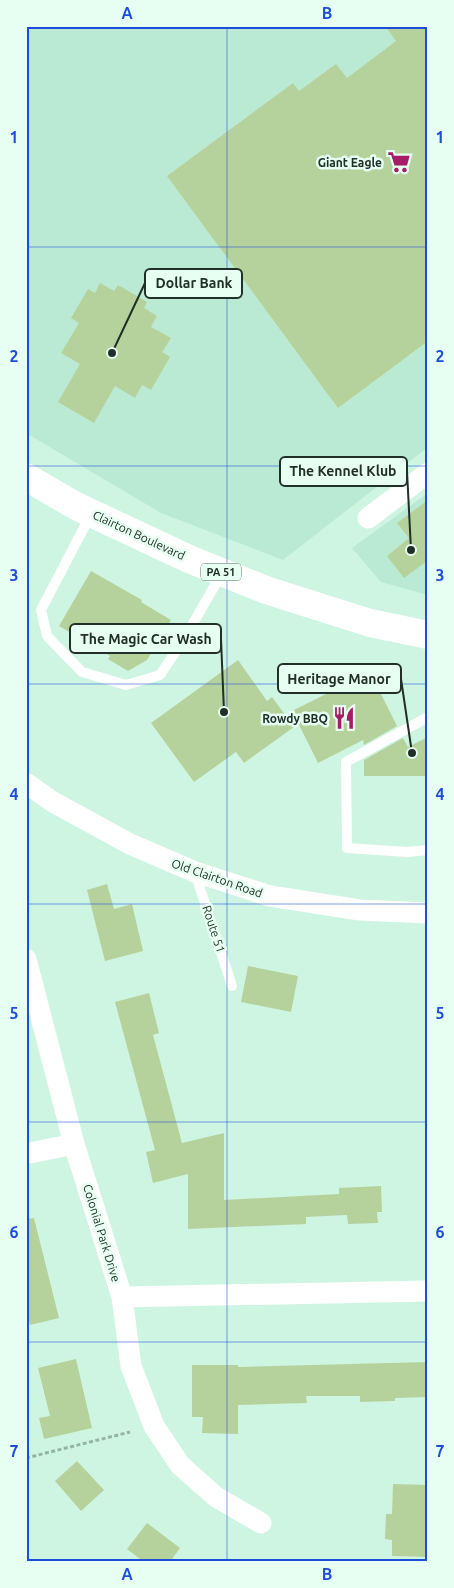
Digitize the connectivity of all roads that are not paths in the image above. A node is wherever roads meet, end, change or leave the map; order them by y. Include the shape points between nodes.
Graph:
1 (428, 473) edge
2 (26, 477) edge
3 (92, 514) junction
4 (368, 518) dead end
5 (222, 572) junction
6 (428, 635) edge
7 (428, 717) edge
8 (26, 783) edge
9 (428, 850) edge
10 (195, 872) junction
11 (428, 914) edge
12 (26, 959) edge
13 (232, 986) dead end
14 (74, 1144) junction
15 (26, 1152) edge
16 (428, 1291) edge
17 (122, 1298) junction
18 (261, 1523) dead end

1 - 4 street
2 - 3 highway, Clairton Boulevard / PA 51
3 - 5 highway, Clairton Boulevard / PA 51
3 - 5 lane via 41,610 47,636 82,672 126,685 160,675
5 - 6 highway, Clairton Boulevard / PA 51 via 266,590 360,620
7 - 9 lane via 346,762 348,848
8 - 10 street, Old Clairton Road via 53,802 130,844
10 - 11 street, Old Clairton Road via 270,896 360,910
10 - 13 lane, Route 51
12 - 14 street, Colonial Park Drive
14 - 15 street
14 - 17 street, Colonial Park Drive
16 - 17 street, Colonial Park Drive
17 - 18 street via 131,1366 154,1426 180,1465 216,1497

